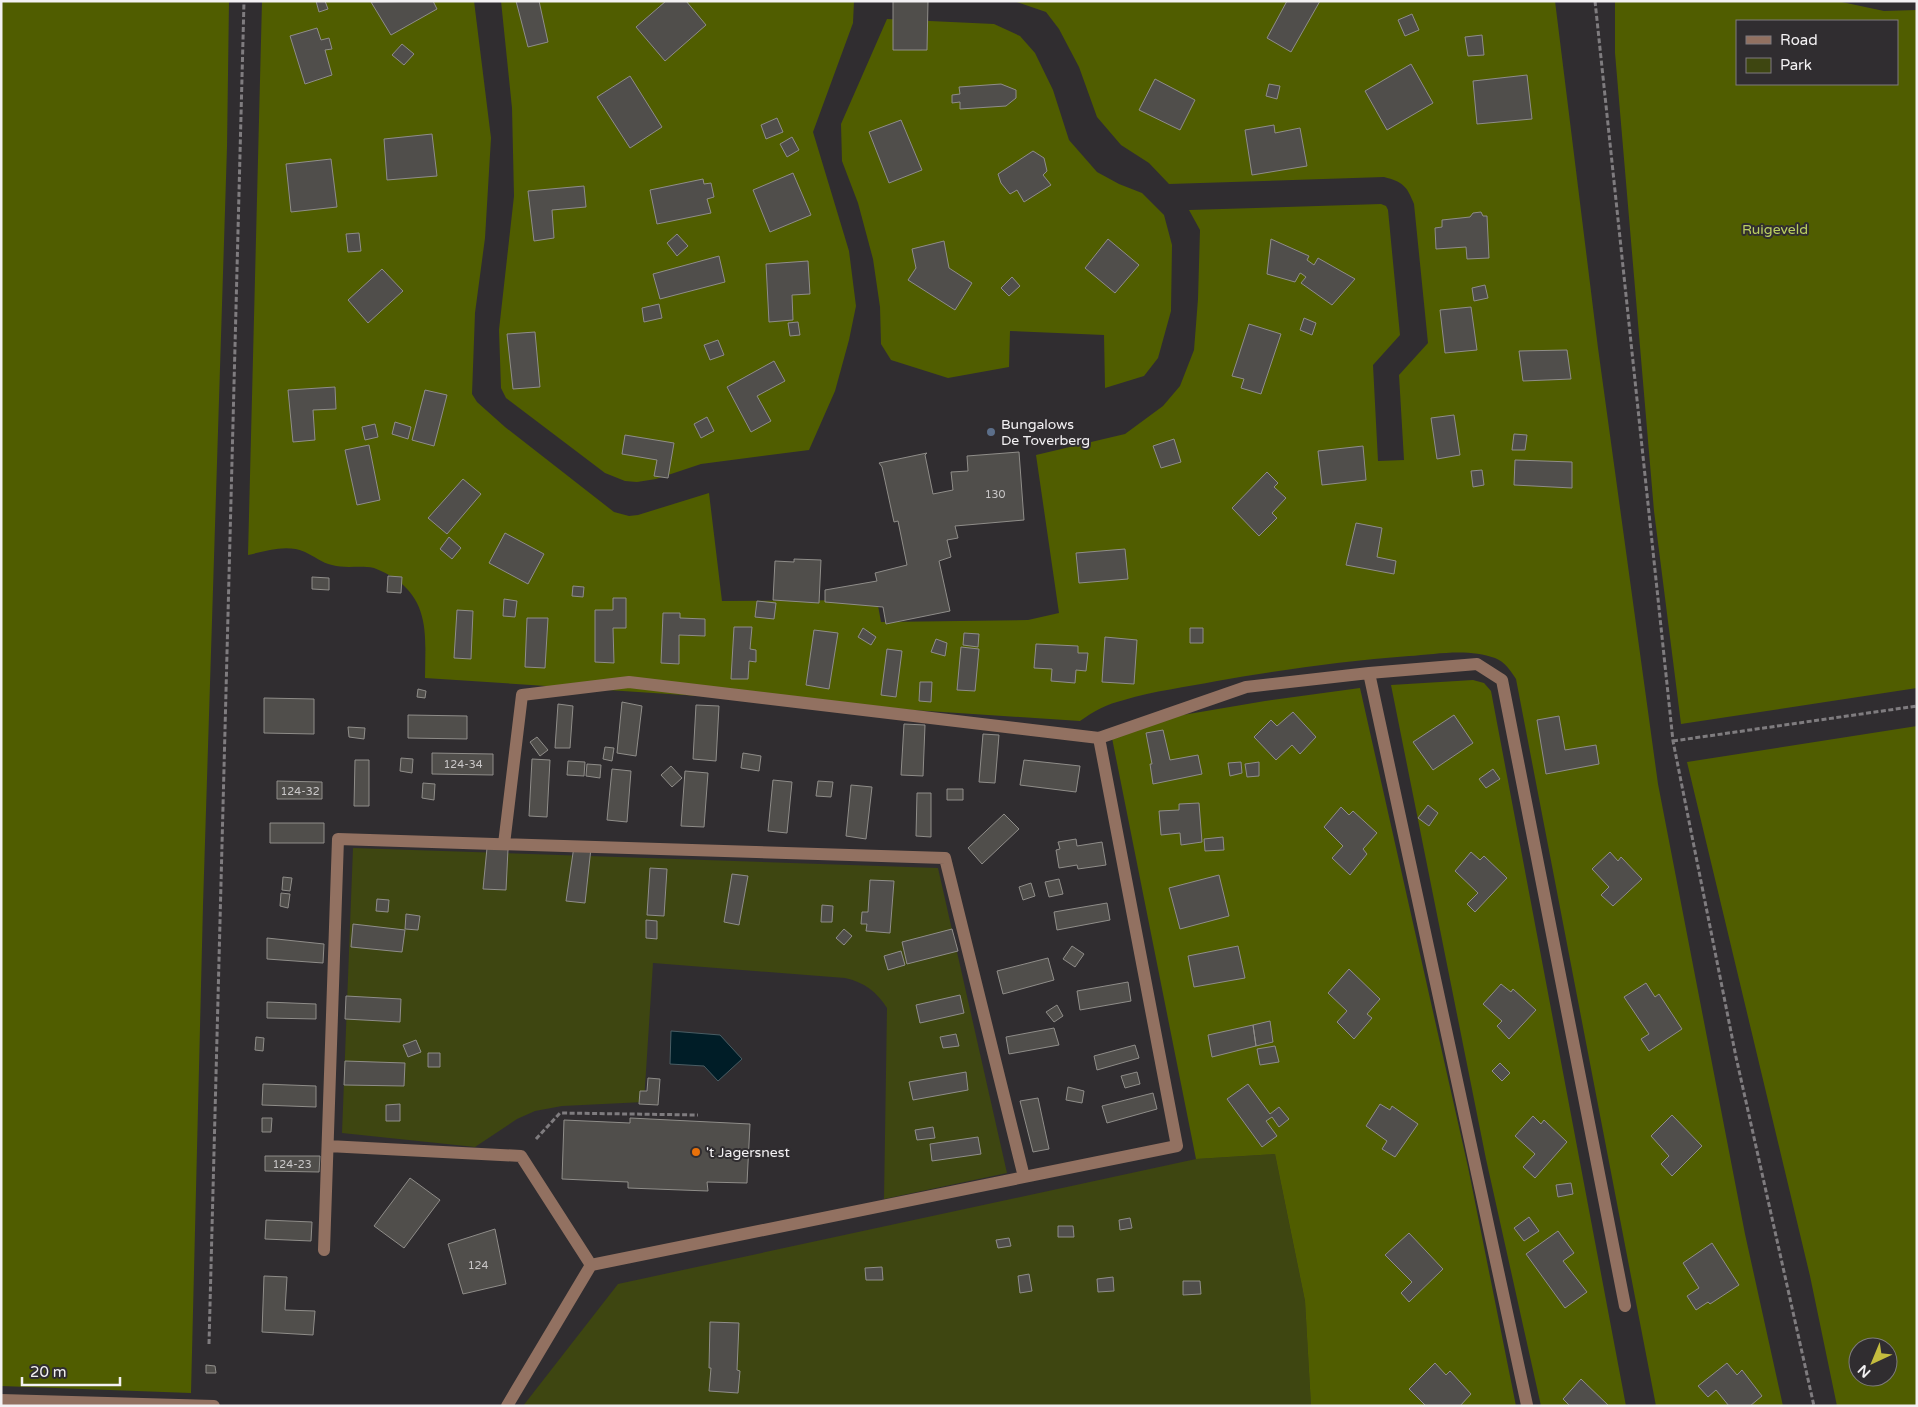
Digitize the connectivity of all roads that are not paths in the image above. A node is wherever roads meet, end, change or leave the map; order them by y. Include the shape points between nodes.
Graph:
1 (1369, 672) junction
2 (1099, 738) junction
3 (504, 844) junction
4 (328, 1146) junction
5 (1024, 1177) junction
6 (324, 1250) dead end
7 (591, 1265) junction
8 (1626, 1306) dead end
9 (1, 1400) edge
10 (1527, 1405) edge
11 (214, 1406) edge
12 (507, 1406) edge

1 - 2 lane via 1246,686
1 - 8 lane via 1477,664 1502,680
1 - 10 lane
2 - 3 lane via 629,682 522,695
2 - 5 lane via 1177,1146
3 - 4 lane via 338,838
3 - 5 lane via 944,858
4 - 6 lane
4 - 7 lane via 520,1156
5 - 7 lane
7 - 12 lane
9 - 11 lane

